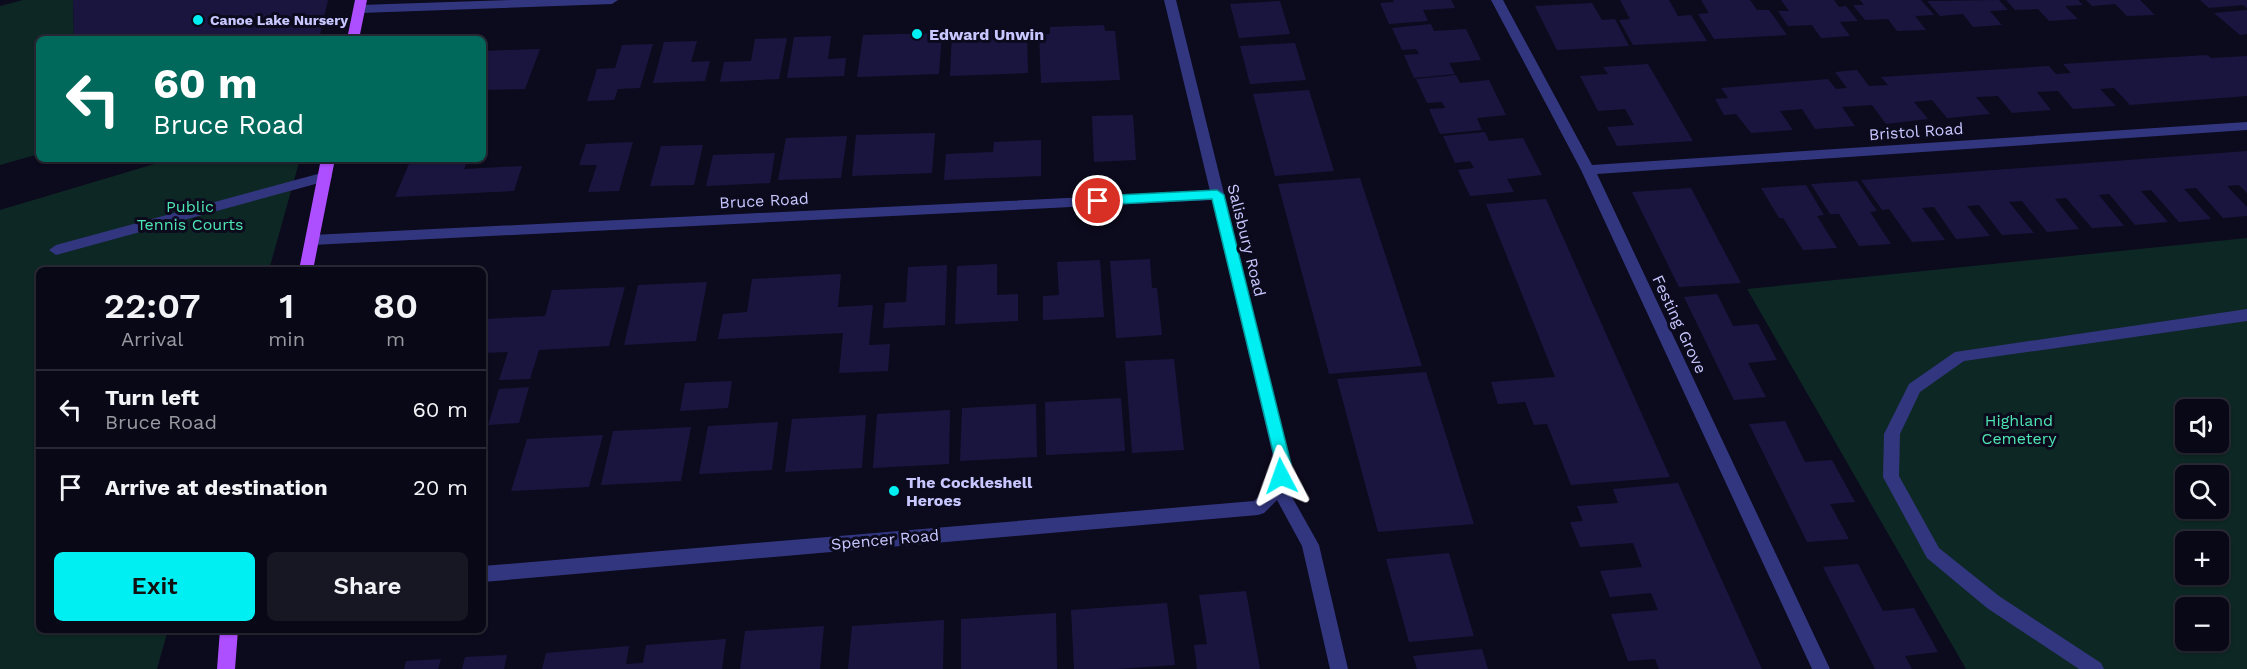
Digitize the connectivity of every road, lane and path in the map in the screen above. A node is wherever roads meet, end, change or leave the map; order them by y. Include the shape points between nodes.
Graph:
1 (612, 0) edge
2 (1170, 0) edge
3 (1497, 0) edge
4 (361, 5) edge
5 (354, 36) edge
6 (2247, 126) edge
7 (328, 162) edge
8 (1588, 170) junction
9 (325, 177) junction
10 (1217, 195) junction
11 (312, 240) junction
12 (56, 250) dead end
13 (307, 267) edge
14 (2247, 315) edge
15 (1279, 488) junction
16 (486, 574) edge
17 (229, 633) edge
18 (226, 669) edge
19 (1339, 669) edge
20 (1821, 669) edge
21 (2095, 669) edge

1 - 4 street
2 - 10 street, Salisbury Road
3 - 8 street, Festing Grove
4 - 5 main road
6 - 8 street, Bristol Road
7 - 9 main road
8 - 20 street, Festing Grove
9 - 11 main road
9 - 12 street
10 - 11 street, Bruce Road
10 - 15 street, Salisbury Road via 1283,464
11 - 13 main road
14 - 21 street via 1960,356 1914,388 1892,434 1891,477 1933,553 1993,602
15 - 16 street, Spencer Road via 1258,508
15 - 19 street via 1310,545
17 - 18 main road

